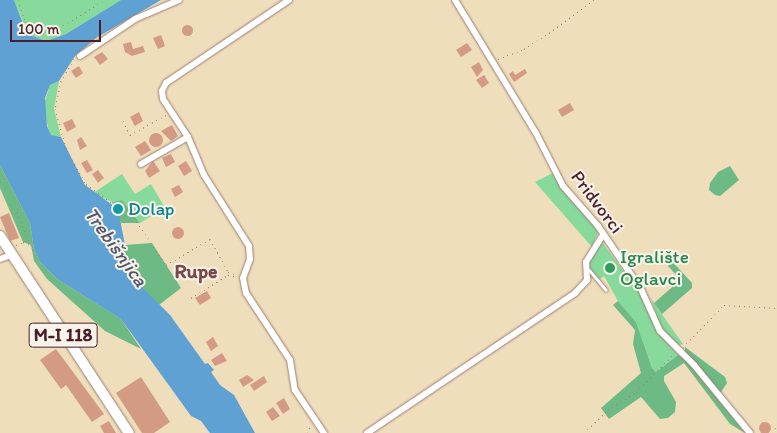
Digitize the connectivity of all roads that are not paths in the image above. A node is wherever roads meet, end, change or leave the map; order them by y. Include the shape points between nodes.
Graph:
1 (179, 0) edge
2 (288, 0) edge
3 (455, 0) edge
4 (80, 56) road end
5 (188, 137) junction
6 (141, 164) dead end
7 (603, 235) junction
8 (0, 236) edge
9 (11, 255) junction
10 (0, 259) edge
11 (586, 262) junction
12 (606, 290) dead end
13 (129, 433) edge
14 (324, 433) edge
15 (367, 433) edge
16 (750, 433) edge

1 - 4 street via 142,16
2 - 5 street via 166,83 163,99
3 - 7 street, Pridvorci via 536,133 563,186
5 - 6 street
5 - 14 street via 204,175 249,246 250,259 243,278 246,293 290,360 295,390
7 - 11 street
7 - 16 street, Pridvorci via 641,289 660,331
8 - 9 main road, M-I 118
9 - 10 street
9 - 13 main road, M-I 118
11 - 12 lane via 589,271
11 - 15 street via 587,280 575,293

